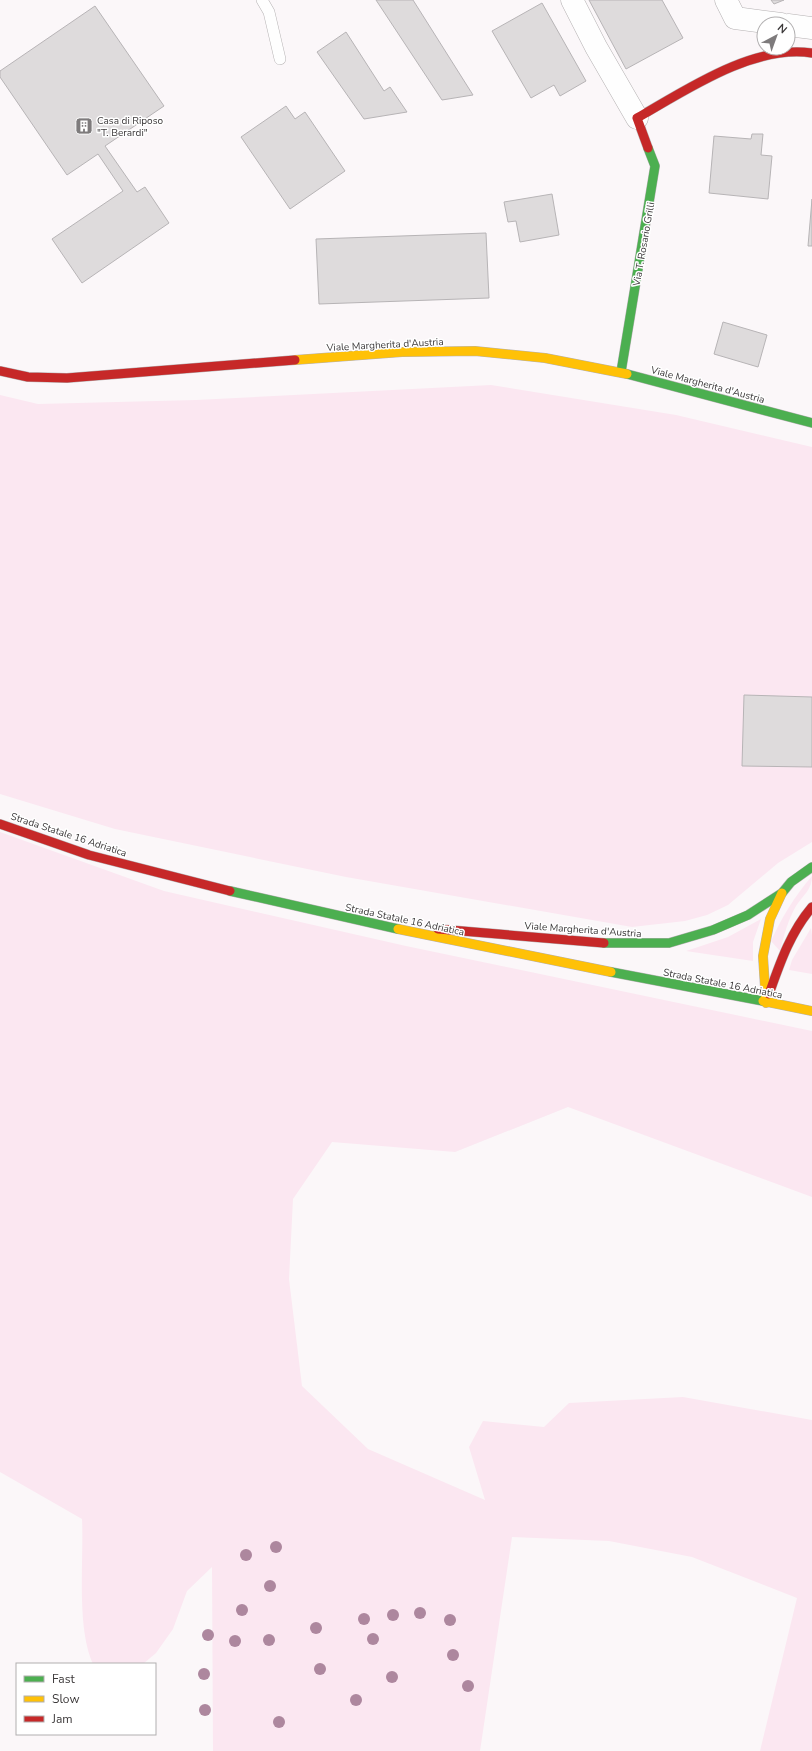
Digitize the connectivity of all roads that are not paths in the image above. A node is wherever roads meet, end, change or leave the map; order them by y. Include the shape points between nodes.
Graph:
1 (262, 0) edge
2 (572, 0) edge
3 (726, 0) edge
4 (756, 21) edge
5 (796, 26) edge
6 (812, 28) edge
7 (812, 53) edge
8 (280, 59) dead end
9 (637, 118) junction
10 (0, 371) edge
11 (621, 372) junction
12 (812, 423) edge
13 (0, 824) edge
14 (812, 867) edge
15 (782, 893) junction
16 (812, 907) edge
17 (371, 923) junction
18 (766, 1003) junction
19 (812, 1011) edge

1 - 8 lane via 269,12
2 - 9 street, Via T. Rosario Grilli
3 - 4 street via 735,18
5 - 6 street
7 - 9 main road via 792,50 747,62 704,80
9 - 11 main road, Via T. Rosario Grilli via 655,166 652,197
10 - 11 main road, Viale Margherita d'Austria via 28,377 67,378 402,352 475,351 545,358
11 - 12 main road, Viale Margherita d'Austria
13 - 17 main road, Strada Statale 16 Adriatica via 89,854 218,888
14 - 15 main road, Viale Margherita d'Austria via 791,882
15 - 17 main road, Viale Margherita d'Austria via 748,915 713,930 670,943 616,944
15 - 18 main road, Viale Margherita d'Austria via 770,919 763,956
16 - 18 main road via 796,928 783,955
17 - 18 main road, Strada Statale 16 Adriatica
18 - 19 main road, Strada Statale 16 Adriatica

